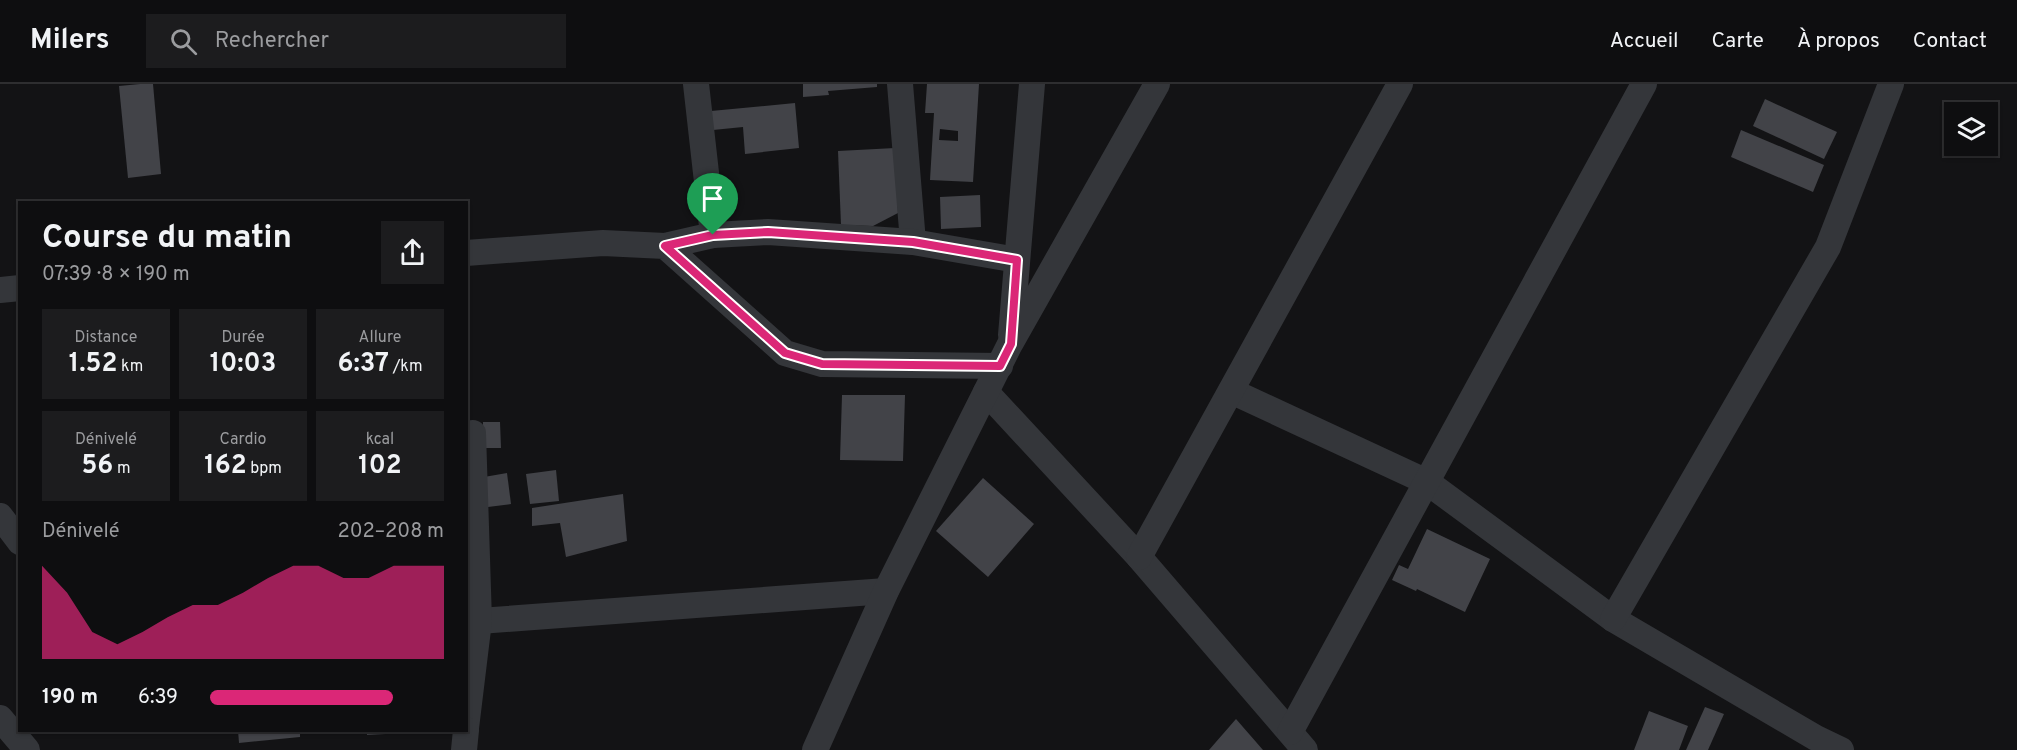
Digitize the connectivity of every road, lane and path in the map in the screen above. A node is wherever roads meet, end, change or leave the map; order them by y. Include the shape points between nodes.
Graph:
1 (696, 84) edge
2 (900, 84) edge
3 (1032, 84) edge
4 (1157, 84) edge
5 (1400, 84) edge
6 (1644, 84) edge
7 (1891, 84) edge
8 (713, 235) junction
9 (913, 242) junction
10 (665, 246) junction
11 (468, 253) edge
12 (1017, 260) junction
13 (18, 288) edge
14 (0, 290) edge
15 (1005, 355) junction
16 (1231, 391) junction
17 (986, 392) junction
18 (473, 433) dead end
19 (1427, 482) junction
20 (0, 516) edge
21 (18, 539) edge
22 (1139, 557) junction
23 (886, 591) junction
24 (1614, 618) junction
25 (473, 622) edge
26 (468, 698) edge
27 (0, 718) edge
28 (466, 732) edge
29 (1297, 741) edge
30 (1814, 744) edge
31 (27, 750) edge
32 (464, 750) edge
33 (815, 750) edge
34 (1841, 750) edge

1 - 8 street
2 - 9 street
3 - 12 street
4 - 15 street
5 - 16 street
6 - 19 street
7 - 24 street via 1828,247
8 - 9 street via 768,232
8 - 10 street
9 - 12 street
10 - 11 street via 603,243
10 - 15 street via 785,353 822,364
12 - 15 street
13 - 14 street
15 - 17 street
16 - 19 street
16 - 22 street
17 - 22 street
17 - 23 street
18 - 25 street
19 - 24 street
19 - 29 street
20 - 21 street
22 - 29 street
23 - 25 street
23 - 33 street
24 - 30 street
25 - 26 street
27 - 31 street
28 - 32 street
30 - 34 street

